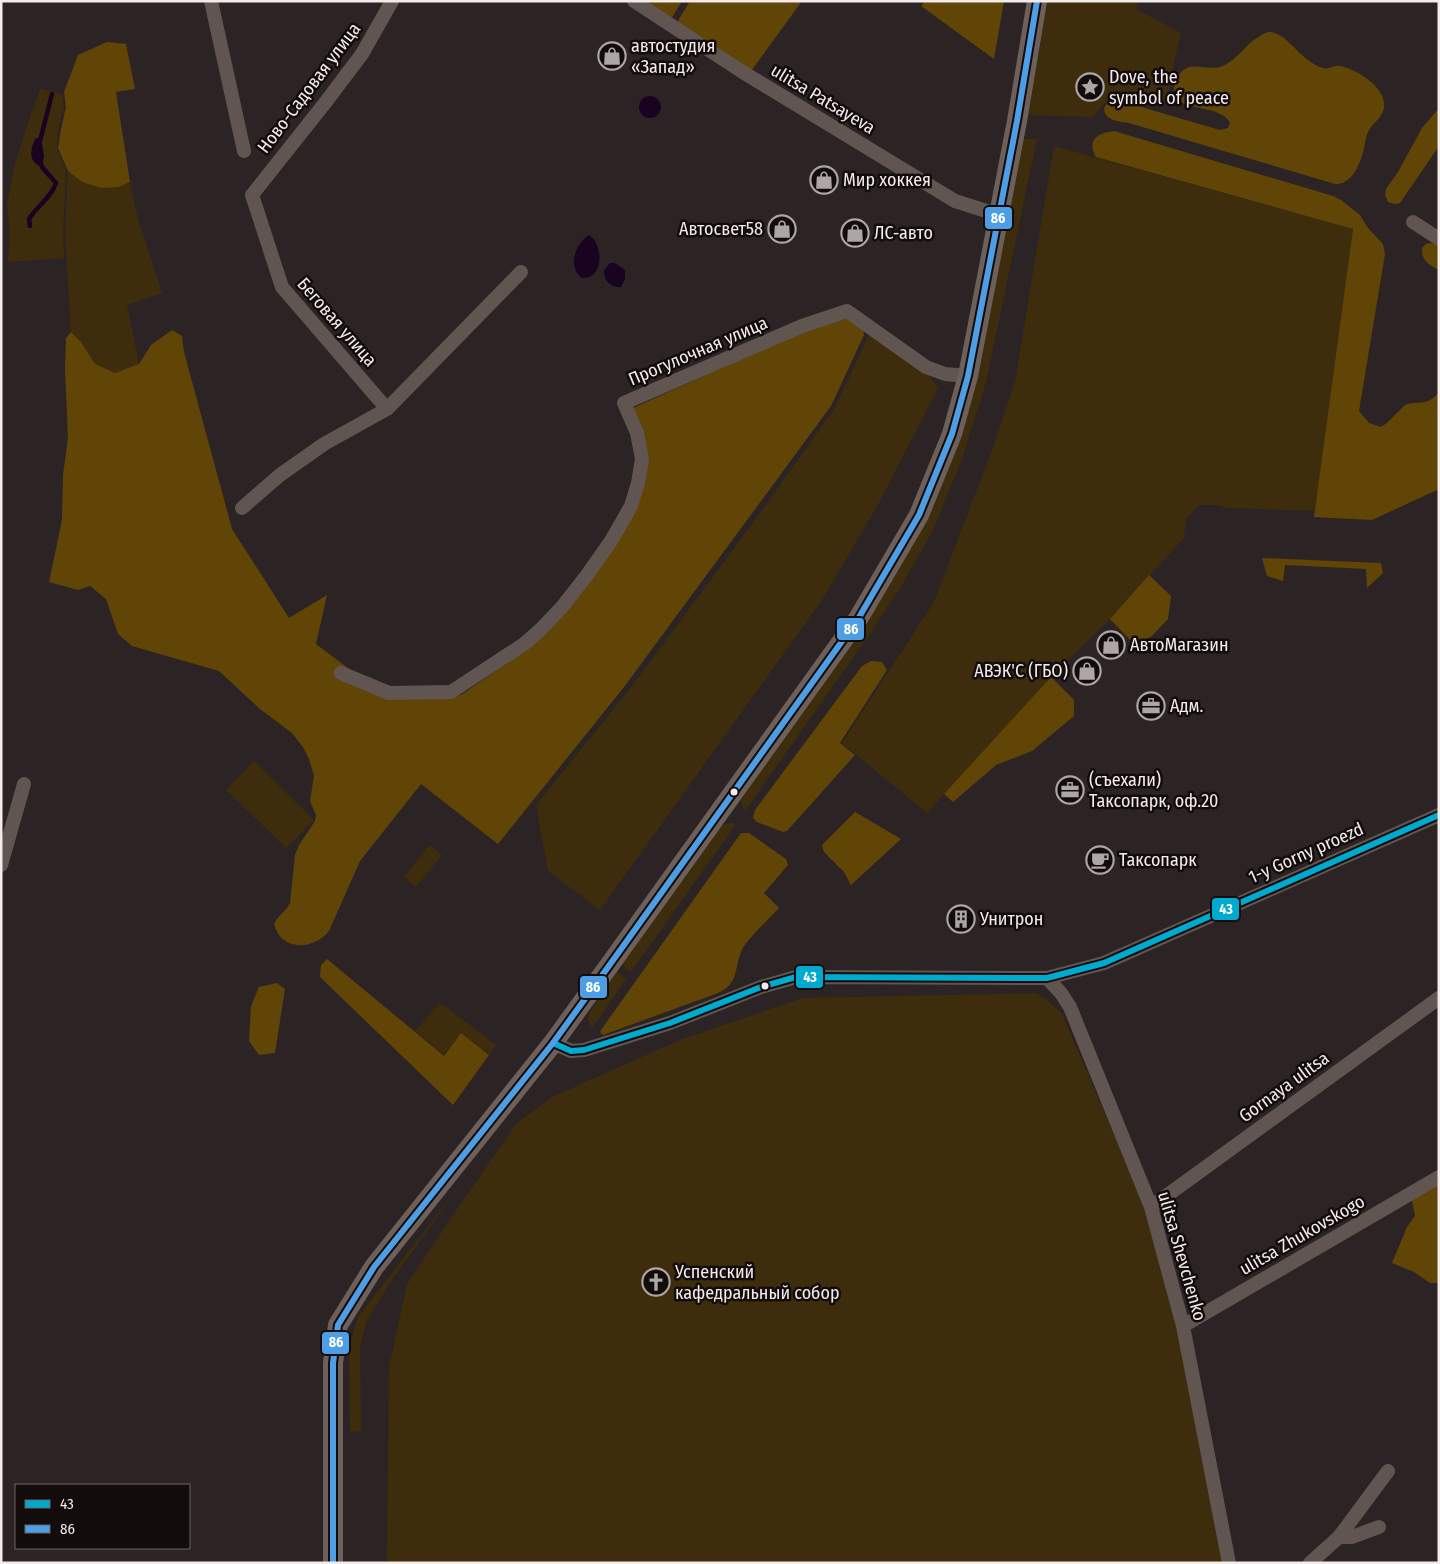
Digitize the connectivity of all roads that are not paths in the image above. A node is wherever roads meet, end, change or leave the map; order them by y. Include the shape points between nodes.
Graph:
1 (211, 1) edge
2 (392, 1) edge
3 (634, 1) edge
4 (1037, 1) edge
5 (244, 151) dead end
6 (252, 195) joint
7 (999, 215) junction
8 (1413, 222) dead end
9 (1439, 239) edge
10 (521, 272) dead end
11 (968, 376) junction
12 (387, 409) junction
13 (242, 508) dead end
14 (341, 673) dead end
15 (24, 784) dead end
16 (1439, 815) edge
17 (1, 865) edge
18 (1047, 978) junction
19 (1439, 998) edge
20 (553, 1043) junction
21 (1439, 1177) edge
22 (1151, 1206) junction
23 (1183, 1326) junction
24 (1388, 1471) dead end
25 (1379, 1528) dead end
26 (1339, 1537) junction
27 (333, 1563) edge
28 (1229, 1563) edge
29 (1310, 1563) edge

1 - 5 street
2 - 6 street, Ново-Садовая улица via 362,54
3 - 7 street, ulitsa Patsayeva via 741,71 956,201
4 - 7 main road
6 - 12 street, Беговая улица via 282,287
7 - 11 main road
8 - 9 street
10 - 12 street
11 - 14 street, Прогулочная улица via 945,374 926,367 847,311 802,326 624,403 637,433 642,459 631,506 587,575 540,630 451,692 389,693
11 - 20 main road via 952,434 920,515 858,619
12 - 13 street via 324,444 280,475
15 - 17 street
16 - 18 street, 1-y Gorny proezd via 1104,963
18 - 20 street, 1-y Gorny proezd via 796,977 584,1050 571,1051
18 - 22 street, ulitsa Shevchenko via 1070,1007
19 - 22 street, Gornaya ulitsa
20 - 27 main road via 374,1267 338,1325 333,1363
21 - 23 street, ulitsa Zhukovskogo
22 - 23 street, ulitsa Shevchenko
23 - 28 street, ulitsa Shevchenko
24 - 26 street
25 - 26 street via 1352,1537
26 - 29 street

